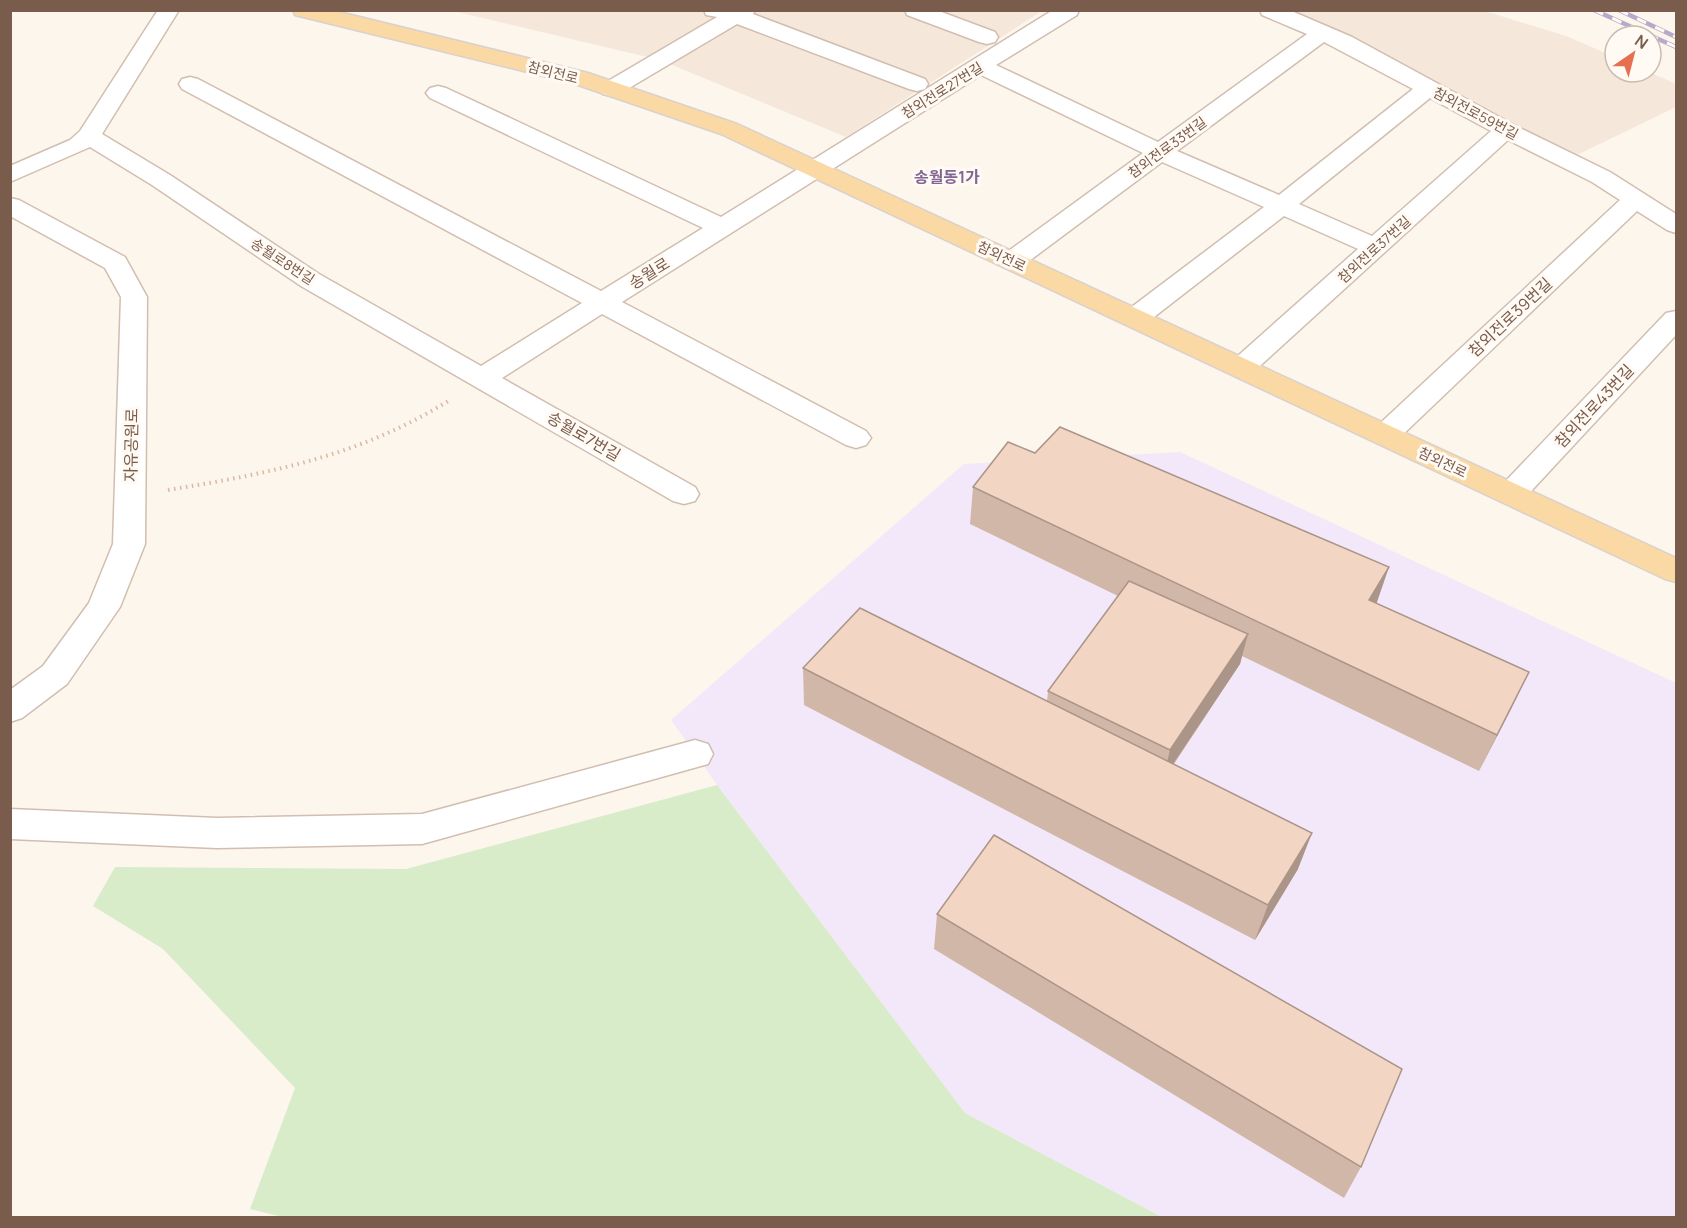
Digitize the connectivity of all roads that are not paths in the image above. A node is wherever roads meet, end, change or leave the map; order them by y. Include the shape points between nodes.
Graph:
1 (169, 10) edge
2 (303, 10) edge
3 (714, 10) edge
4 (915, 10) edge
5 (1069, 10) edge
6 (1270, 10) edge
7 (741, 13) edge
8 (1322, 33) junction
9 (987, 37) dead end
10 (980, 66) junction
11 (190, 84) dead end
12 (916, 84) dead end
13 (1428, 88) junction
14 (611, 89) junction
15 (438, 93) dead end
16 (1506, 130) junction
17 (88, 136) junction
18 (1160, 152) junction
19 (815, 170) junction
20 (10, 175) edge
21 (1636, 199) junction
22 (10, 205) edge
23 (1281, 206) junction
24 (1677, 225) edge
25 (722, 227) junction
26 (1375, 247) junction
27 (1012, 261) junction
28 (600, 303) junction
29 (1135, 318) junction
30 (1677, 319) edge
31 (1241, 368) junction
32 (483, 377) junction
33 (1384, 435) junction
34 (856, 438) dead end
35 (684, 494) dead end
36 (1511, 494) junction
37 (1677, 571) edge
38 (10, 709) edge
39 (695, 754) dead end
40 (10, 824) edge

1 - 17 street
2 - 14 main road, 참외전로
3 - 7 street
4 - 9 street
5 - 10 street, 참외전로27번길
6 - 8 street, 참외전로59번길
7 - 12 street
7 - 14 street
8 - 13 street, 참외전로59번길
8 - 18 street, 참외전로33번길
10 - 18 street
10 - 19 street, 참외전로27번길
11 - 28 street
13 - 16 street, 참외전로59번길
13 - 23 street
14 - 19 main road, 참외전로 via 729,129
15 - 25 street
16 - 21 street, 참외전로59번길 via 1601,177
16 - 26 street, 참외전로37번길
17 - 20 street via 78,145
17 - 32 street, 송월로8번길 via 310,280
18 - 23 street
18 - 27 street, 참외전로33번길
19 - 25 street, 송월로
19 - 27 main road, 참외전로
21 - 24 street, 참외전로59번길
21 - 33 street, 참외전로39번길
22 - 38 street, 자유공원로 via 116,263 134,297 129,544 104,607 55,675
23 - 26 street
23 - 29 street
25 - 28 street, 송월로
26 - 31 street, 참외전로37번길
27 - 29 main road, 참외전로
28 - 32 street, 송월로
28 - 34 street
29 - 31 main road, 참외전로
30 - 36 street, 참외전로43번길
31 - 33 main road, 참외전로
32 - 35 street, 송월로7번길
33 - 36 main road, 참외전로
36 - 37 main road, 참외전로
39 - 40 street via 422,829 217,833

